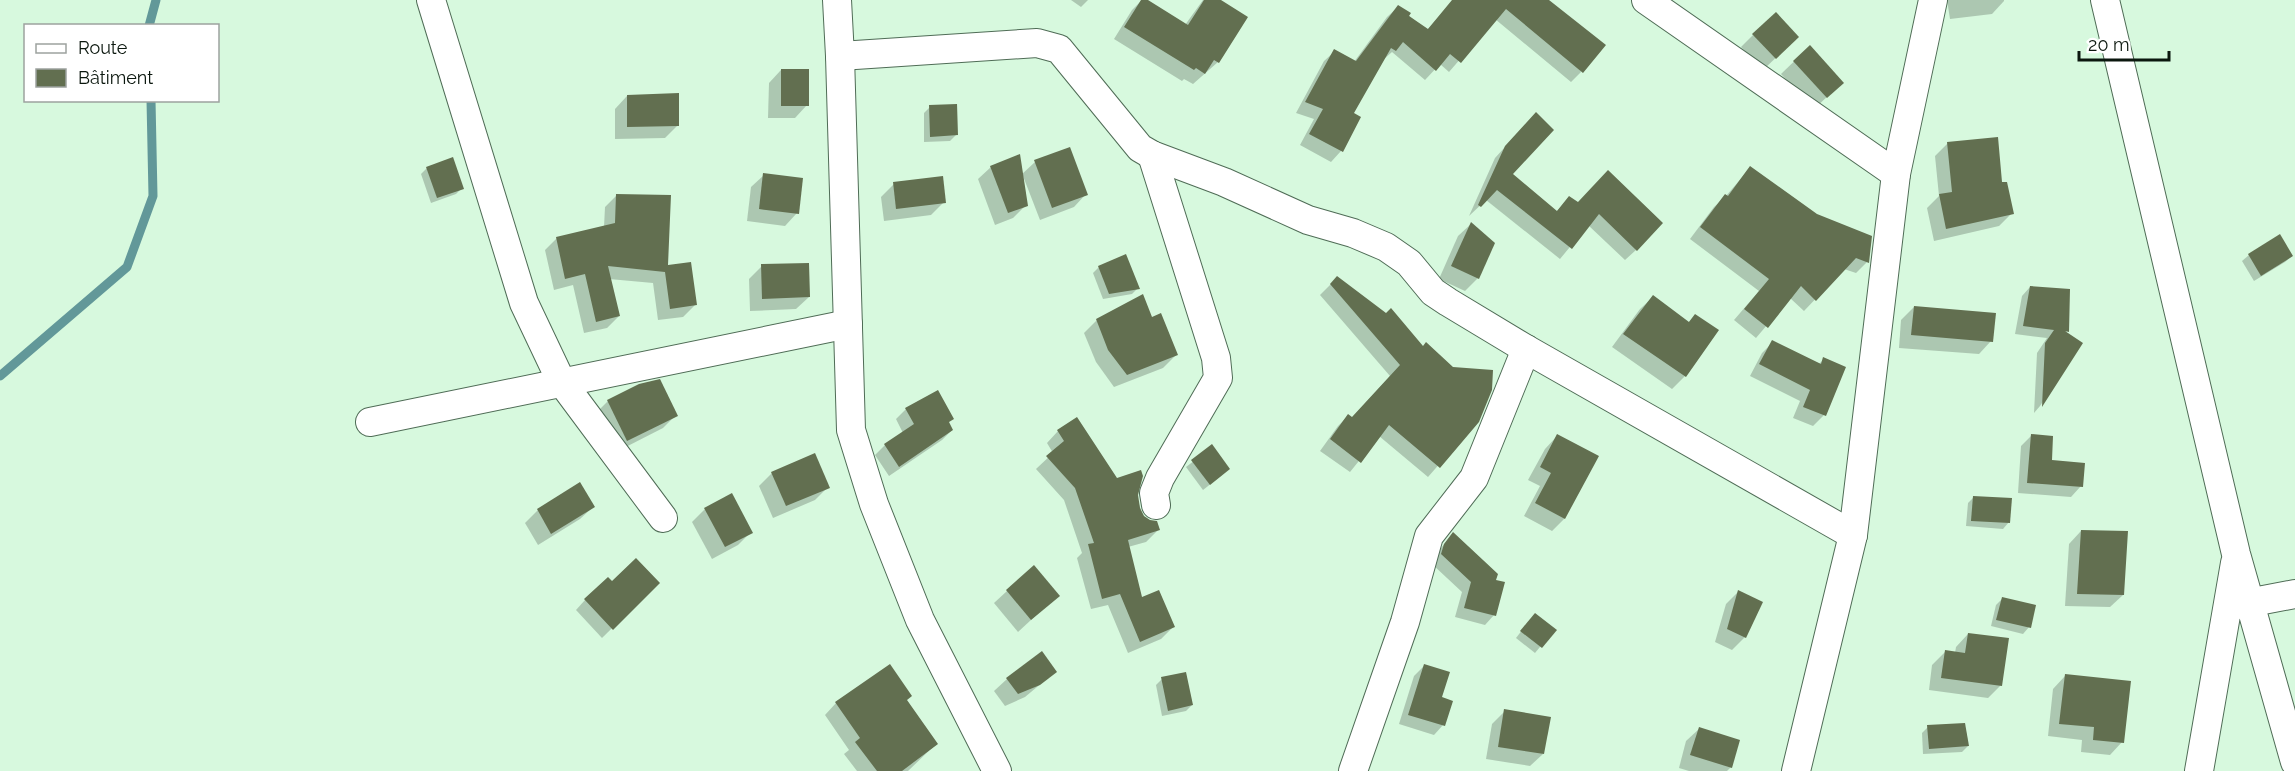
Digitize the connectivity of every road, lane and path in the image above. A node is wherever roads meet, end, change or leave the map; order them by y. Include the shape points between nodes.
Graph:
1 (431, 0) edge
2 (837, 0) edge
3 (1646, 0) edge
4 (1933, 0) edge
5 (2105, 0) edge
6 (840, 56) junction
7 (1152, 155) junction
8 (1896, 174) junction
9 (848, 324) junction
10 (1526, 349) junction
11 (561, 381) junction
12 (370, 422) dead end
13 (1156, 505) dead end
14 (663, 518) dead end
15 (1853, 535) junction
16 (2295, 594) edge
17 (2238, 605) junction
18 (2295, 762) edge
19 (997, 771) edge
20 (1353, 771) edge
21 (1796, 771) edge
22 (2199, 771) edge

1 - 11 street via 524,303
2 - 6 street
3 - 8 street
4 - 8 street
5 - 17 street via 2236,554
6 - 7 street via 1048,45 1059,49 1128,136
6 - 9 street
7 - 10 street via 1308,220 1386,247 1409,263 1434,292
7 - 13 street via 1216,358 1218,378 1160,478 1154,493
8 - 15 street
9 - 11 street
9 - 19 street via 851,430 874,504 920,620
10 - 15 street
10 - 20 street via 1474,478 1429,536 1405,622
11 - 12 street
11 - 14 street
15 - 21 street
16 - 17 street
17 - 18 street
17 - 22 street

